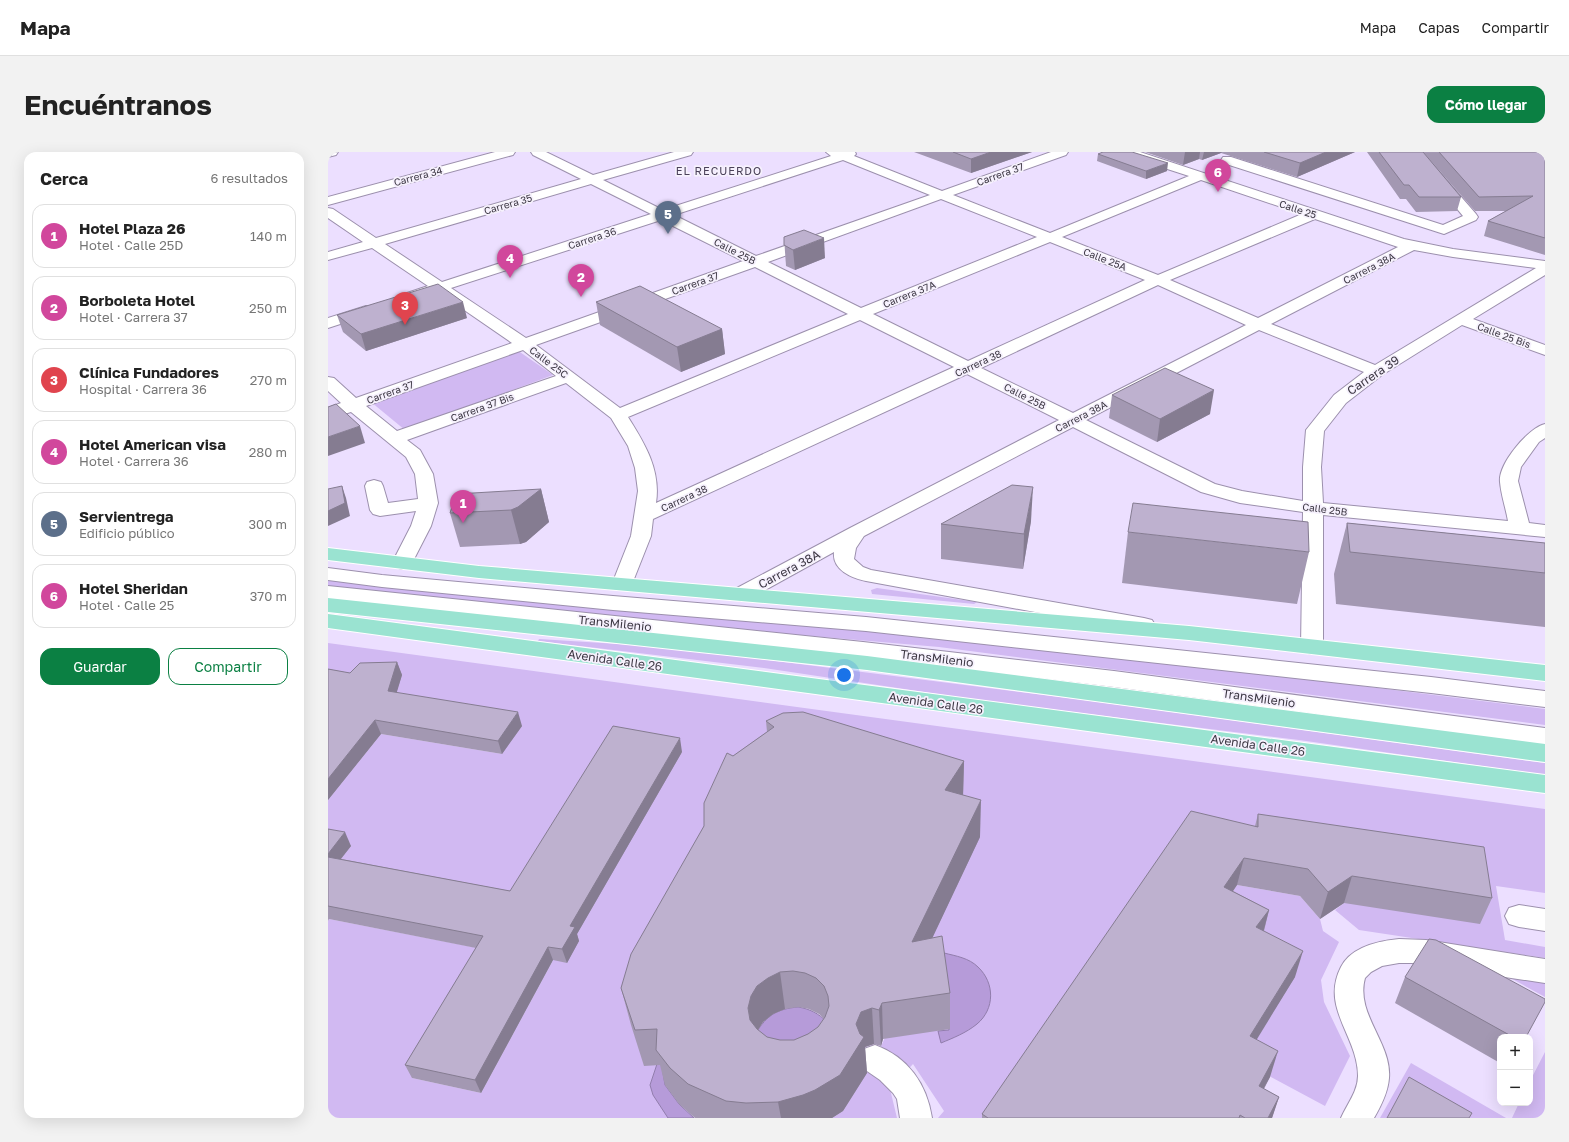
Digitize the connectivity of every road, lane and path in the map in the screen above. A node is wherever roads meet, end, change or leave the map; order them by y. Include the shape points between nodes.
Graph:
1 (332, 152) edge
2 (509, 152) edge
3 (537, 152) edge
4 (687, 152) edge
5 (1062, 152) edge
6 (1128, 152) edge
7 (1416, 152) edge
8 (328, 153) edge
9 (844, 153) edge
10 (1227, 160) dead end
11 (1201, 176) junction
12 (593, 180) junction
13 (940, 195) junction
14 (328, 201) edge
15 (328, 212) edge
16 (1314, 214) junction
17 (663, 215) junction
18 (1050, 238) junction
19 (374, 243) junction
20 (1412, 246) junction
21 (328, 256) edge
22 (756, 262) junction
23 (1542, 272) edge
24 (1158, 280) junction
25 (441, 287) junction
26 (396, 301) edge
27 (381, 306) edge
28 (860, 314) junction
29 (1462, 320) junction
30 (328, 323) edge
31 (1260, 324) junction
32 (525, 344) junction
33 (1545, 350) edge
34 (969, 368) junction
35 (1376, 370) junction
36 (568, 377) junction
37 (328, 382) edge
38 (353, 405) junction
39 (328, 414) edge
40 (618, 415) junction
41 (1073, 420) junction
42 (1545, 429) edge
43 (395, 438) junction
44 (374, 486) dead end
45 (428, 503) junction
46 (1313, 508) junction
47 (644, 516) junction
48 (1520, 528) junction
49 (1545, 531) edge
50 (857, 532) junction
51 (328, 554) edge
52 (402, 563) junction
53 (328, 574) edge
54 (622, 584) junction
55 (328, 593) edge
56 (742, 594) junction
57 (328, 605) edge
58 (328, 621) edge
59 (1189, 633) junction
60 (1312, 647) junction
61 (1545, 673) edge
62 (1545, 699) edge
63 (1545, 736) edge
64 (1545, 753) edge
65 (1545, 784) edge
66 (1545, 971) edge
67 (875, 1059) dead end
68 (916, 1118) edge
69 (1357, 1118) edge

1 - 8 street
2 - 14 street, Carrera 34
3 - 12 street, Calle 25B
4 - 12 street, Carrera 35
5 - 13 street, Carrera 37
6 - 11 street, Calle 25
7 - 10 street via 1471,217 1444,230
9 - 13 street, Calle 25A
9 - 17 street, Carrera 36
11 - 16 street, Calle 25
11 - 18 street, Carrera 37A
12 - 17 street, Calle 25B
12 - 19 street, Carrera 35
13 - 18 street, Calle 25A
13 - 22 street, Carrera 37
15 - 19 street, Calle 25C
16 - 20 street, Calle 25
16 - 24 street, Carrera 38
17 - 22 street, Calle 25B
17 - 25 street, Carrera 36
18 - 24 street, Calle 25A
18 - 28 street, Carrera 37A
19 - 21 street, Carrera 35
19 - 25 street, Calle 25C
20 - 23 street, Calle 25
20 - 31 street, Carrera 38A
22 - 28 street, Calle 25B
22 - 32 street, Carrera 37
23 - 29 street, Carrera 39
24 - 31 street, Calle 25A
24 - 34 street, Carrera 38
25 - 26 street, Carrera 36
25 - 32 street, Calle 25C
27 - 30 street
28 - 34 street, Calle 25B
28 - 40 street, Carrera 37A
29 - 33 street, Calle 25 Bis
29 - 35 street, Carrera 39
31 - 35 street, Calle 25A
31 - 41 street, Carrera 38A
32 - 36 street, Calle 25C
32 - 38 street, Carrera 37
34 - 41 street, Calle 25B
34 - 47 street, Carrera 38
35 - 46 street, Carrera 39 via 1340,399 1315,430 1312,467
36 - 40 street, Calle 25C
36 - 43 street, Carrera 37 Bis
37 - 38 street
38 - 39 street, Carrera 37
38 - 43 street
40 - 47 street, Calle 25C via 638,446 644,468 648,492
41 - 46 street, Calle 25B via 1208,488 1240,497
41 - 50 street, Carrera 38A
42 - 48 street via 1533,438 1512,467 1509,481
43 - 45 street via 414,454 424,474
44 - 45 street via 380,510
45 - 52 street via 421,526
46 - 48 street, Calle 25B
46 - 60 street, Carrera 39
47 - 54 street, Calle 25C via 641,536
48 - 49 street, Calle 25B
50 - 56 street, Carrera 38A
50 - 59 street, Carrera 38A via 846,546 844,561 866,575
51 - 52 main road
52 - 54 main road
53 - 62 street, TransMilenio via 613,603 873,624
54 - 56 main road
55 - 63 street, TransMilenio via 863,649 1114,679
56 - 59 main road
57 - 64 main road, Avenida Calle 26 via 867,663
58 - 65 main road, Avenida Calle 26
59 - 60 main road
60 - 61 main road
66 - 69 street via 1408,950 1379,953 1357,966 1350,977 1347,989 1372,1062 1373,1075 1372,1088
67 - 68 street via 892,1069 907,1086 914,1101

